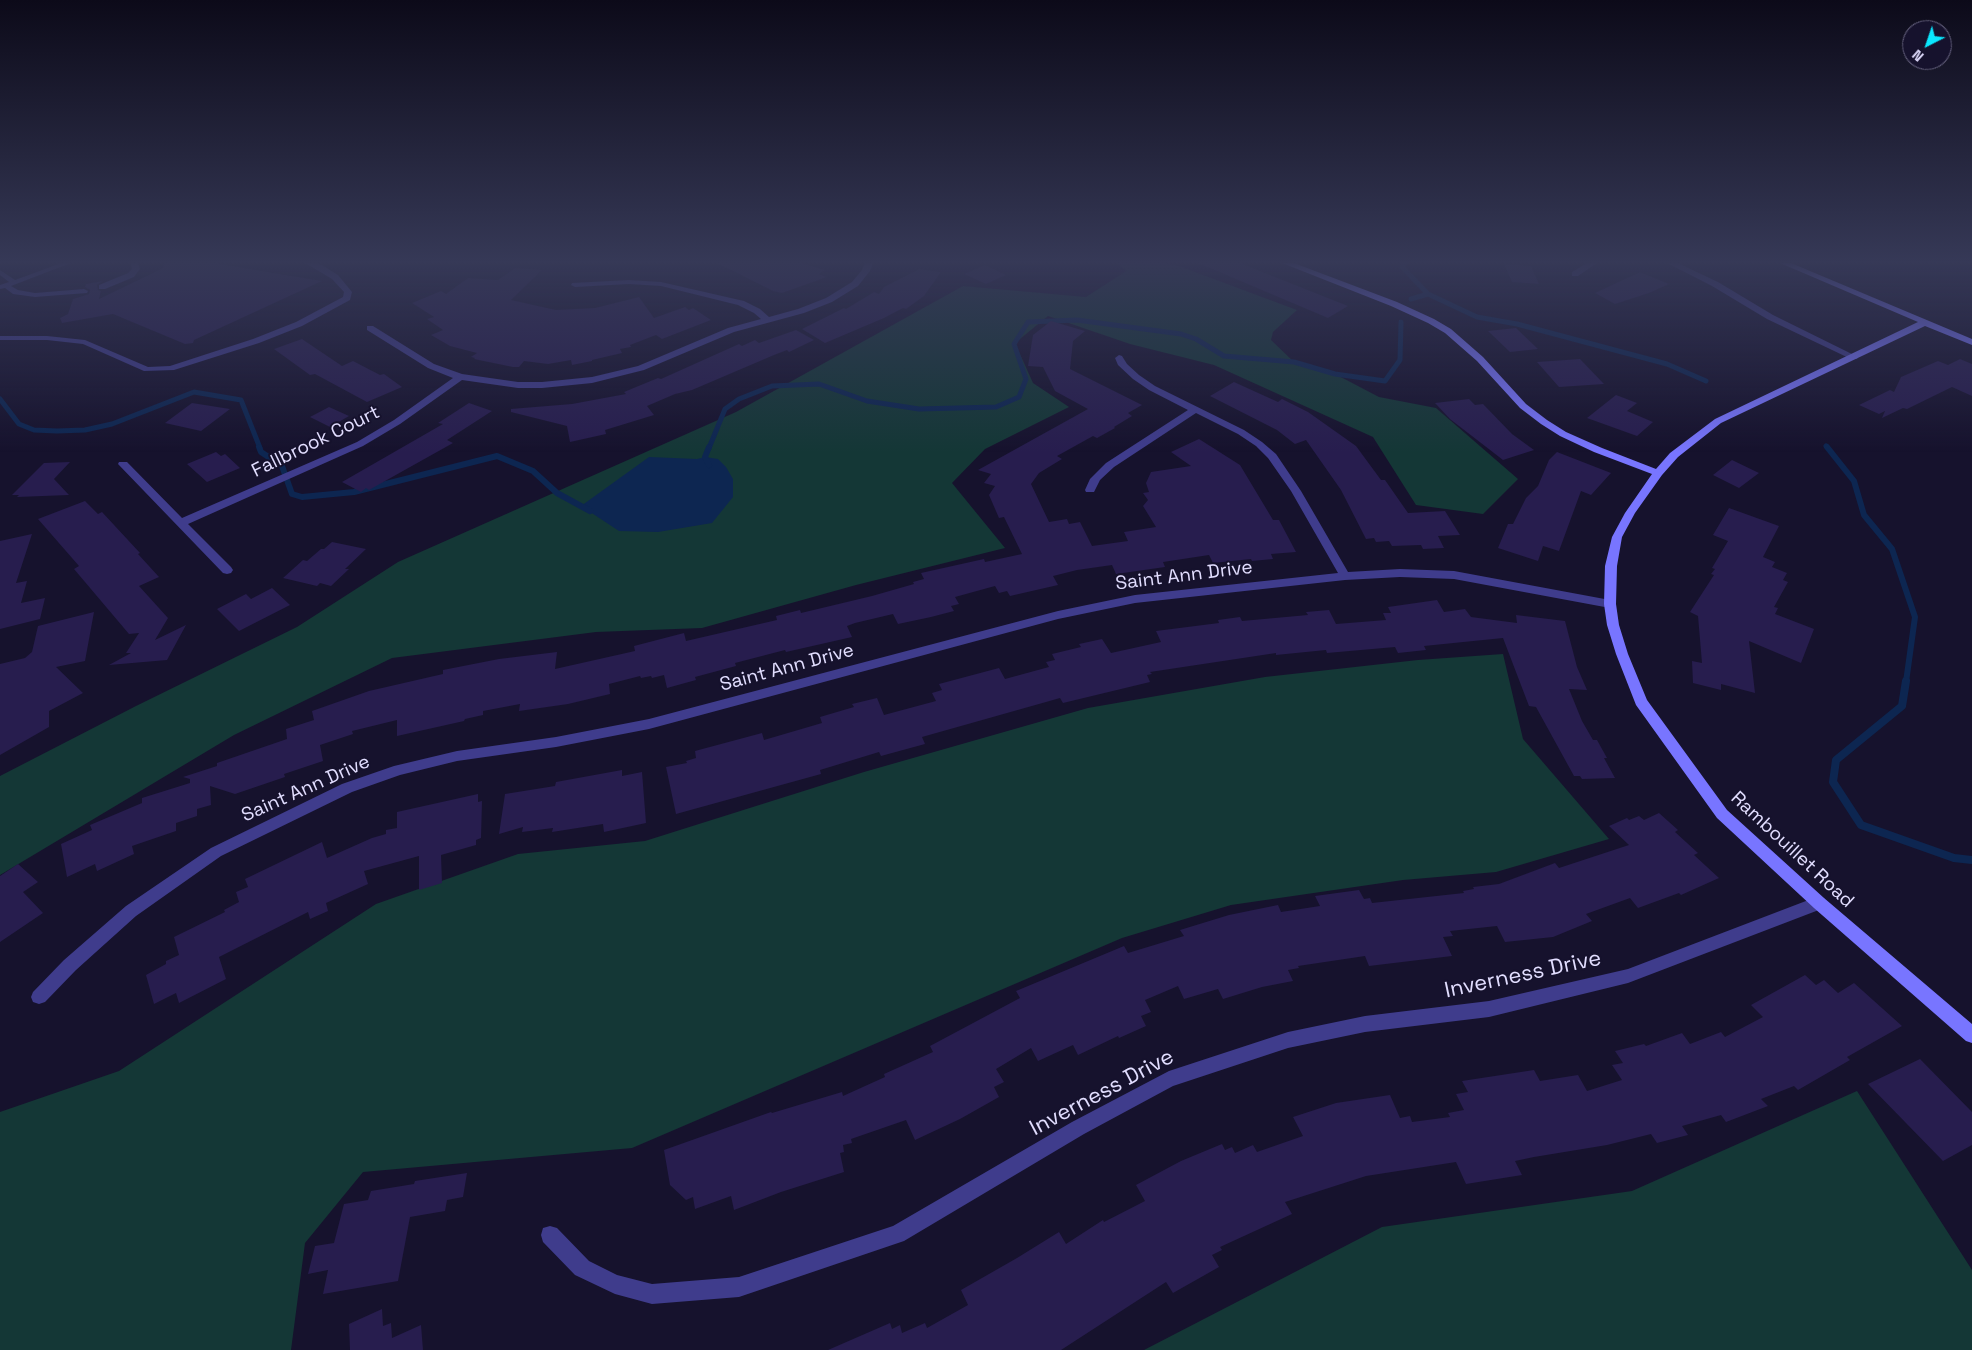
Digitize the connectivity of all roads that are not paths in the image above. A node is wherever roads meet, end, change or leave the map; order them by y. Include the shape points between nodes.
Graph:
1 (291, 326) edge
2 (745, 326) edge
3 (1440, 326) edge
4 (1789, 326) edge
5 (1920, 326) edge
6 (1929, 326) edge
7 (370, 328) dead end
8 (0, 338) edge
9 (1972, 342) edge
10 (1854, 357) junction
11 (1120, 358) dead end
12 (460, 377) junction
13 (1194, 410) junction
14 (123, 464) dead end
15 (1658, 473) junction
16 (1090, 490) dead end
17 (180, 523) junction
18 (228, 570) dead end
19 (1345, 576) junction
20 (1610, 604) junction
21 (1819, 903) junction
22 (39, 997) dead end
23 (1972, 1035) edge
24 (550, 1235) dead end

1 - 8 lane via 171,368 147,369 85,342
2 - 12 street via 641,368 592,380 542,385
3 - 15 street via 1480,359 1523,406 1544,422 1598,450
4 - 10 street
5 - 10 street, Rambouillet Road
6 - 9 street
7 - 12 street via 431,366
10 - 15 street, Rambouillet Road via 1718,421
11 - 13 street via 1136,377
12 - 17 street, Fallbrook Court via 360,444
13 - 16 street via 1110,465 1095,479
13 - 19 street via 1241,432 1272,456
14 - 17 street
15 - 20 street, Rambouillet Road via 1617,537 1611,566
17 - 18 street
19 - 20 street, Saint Ann Drive via 1392,573 1454,575
19 - 22 street, Saint Ann Drive via 1135,600 1058,614 648,724 556,742 457,756 399,770 347,788 216,852 131,911
20 - 21 street, Rambouillet Road via 1622,654 1641,702 1722,814
21 - 23 street, Rambouillet Road
21 - 24 street, Inverness Drive via 1628,976 1489,1009 1364,1024 1288,1040 1169,1079 897,1234 739,1288 652,1294 615,1284 582,1268

